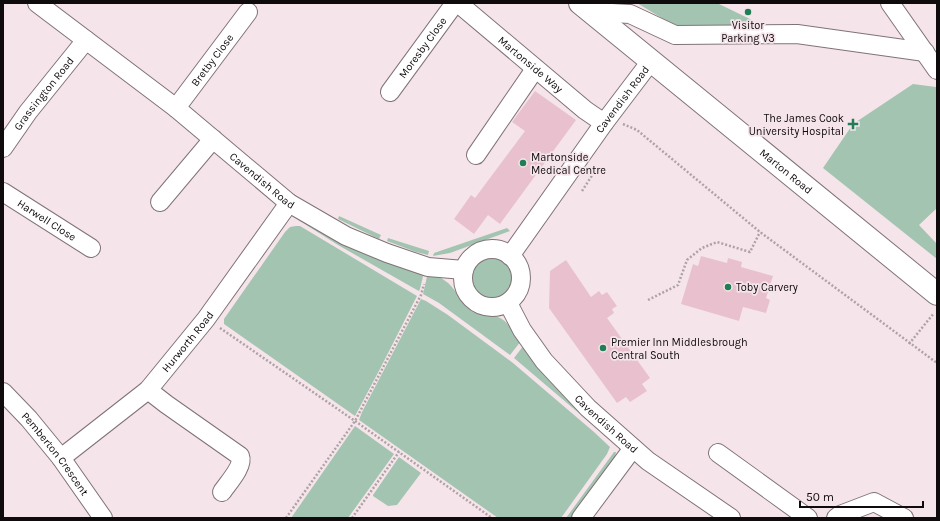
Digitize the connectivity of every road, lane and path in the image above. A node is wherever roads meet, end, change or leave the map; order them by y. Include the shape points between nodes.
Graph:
1 (37, 3) edge
2 (457, 3) edge
3 (890, 3) edge
4 (587, 8) edge
5 (248, 12) dead end
6 (86, 40) junction
7 (925, 52) junction
8 (651, 61) junction
9 (535, 69) junction
10 (937, 70) edge
11 (390, 92) dead end
12 (176, 108) junction
13 (604, 123) junction
14 (213, 139) junction
15 (3, 148) edge
16 (476, 155) dead end
17 (593, 174) dead end
18 (582, 191) dead end
19 (3, 192) edge
20 (160, 202) dead end
21 (289, 203) junction
22 (760, 232) junction
23 (91, 248) dead end
24 (510, 256) junction
25 (428, 266) junction
26 (464, 270) junction
27 (937, 294) edge
28 (648, 300) dead end
29 (508, 303) junction
30 (937, 309) edge
31 (206, 319) junction
32 (910, 344) junction
33 (937, 363) edge
34 (148, 390) junction
35 (3, 392) edge
36 (355, 421) junction
37 (633, 448) junction
38 (399, 452) junction
39 (718, 453) dead end
40 (61, 458) junction
41 (222, 492) dead end
42 (848, 515) edge
43 (104, 518) edge
44 (286, 518) edge
45 (352, 518) edge
46 (492, 518) edge
47 (580, 518) edge
48 (731, 518) edge
49 (808, 518) edge
50 (904, 518) edge

1 - 6 street, Cavendish Road
2 - 9 street, Martonside Way
2 - 11 street, Moresby Close
3 - 7 street
4 - 7 street via 630,14 675,35 797,34
4 - 8 main road, Marton Road
5 - 12 street, Bretby Close
6 - 12 street, Cavendish Road
6 - 15 street, Grassington Road via 28,112
7 - 10 street
8 - 13 street, Cavendish Road
8 - 27 main road, Marton Road
9 - 13 street, Martonside Way
9 - 16 street
12 - 14 street, Cavendish Road
13 - 22 path via 618,122 637,130
13 - 24 street, Cavendish Road
14 - 20 street
14 - 21 street, Cavendish Road
17 - 18 path
19 - 23 street, Harwell Close
21 - 25 street, Cavendish Road via 346,236
21 - 31 street, Hurworth Road
22 - 28 path via 750,252 717,242 702,248 687,260 678,285
22 - 32 path
24 - 26 street via 493,249 484,251 468,261
24 - 29 street via 517,262 521,280 520,289
25 - 26 street, Cavendish Road
25 - 36 path via 421,295
26 - 29 street via 464,287 474,302 491,308
29 - 37 street, Cavendish Road via 522,330 544,361 588,408
30 - 32 path
31 - 34 street, Hurworth Road
31 - 36 path
32 - 33 path
34 - 40 street, Hurworth Road
34 - 41 street via 240,456 240,466
35 - 40 street, Pemberton Crescent
36 - 38 path
36 - 44 path
37 - 47 street
37 - 48 street, Cavendish Road
38 - 45 path
38 - 46 path
39 - 49 street
40 - 43 street, Pemberton Crescent
42 - 50 street via 874,502

